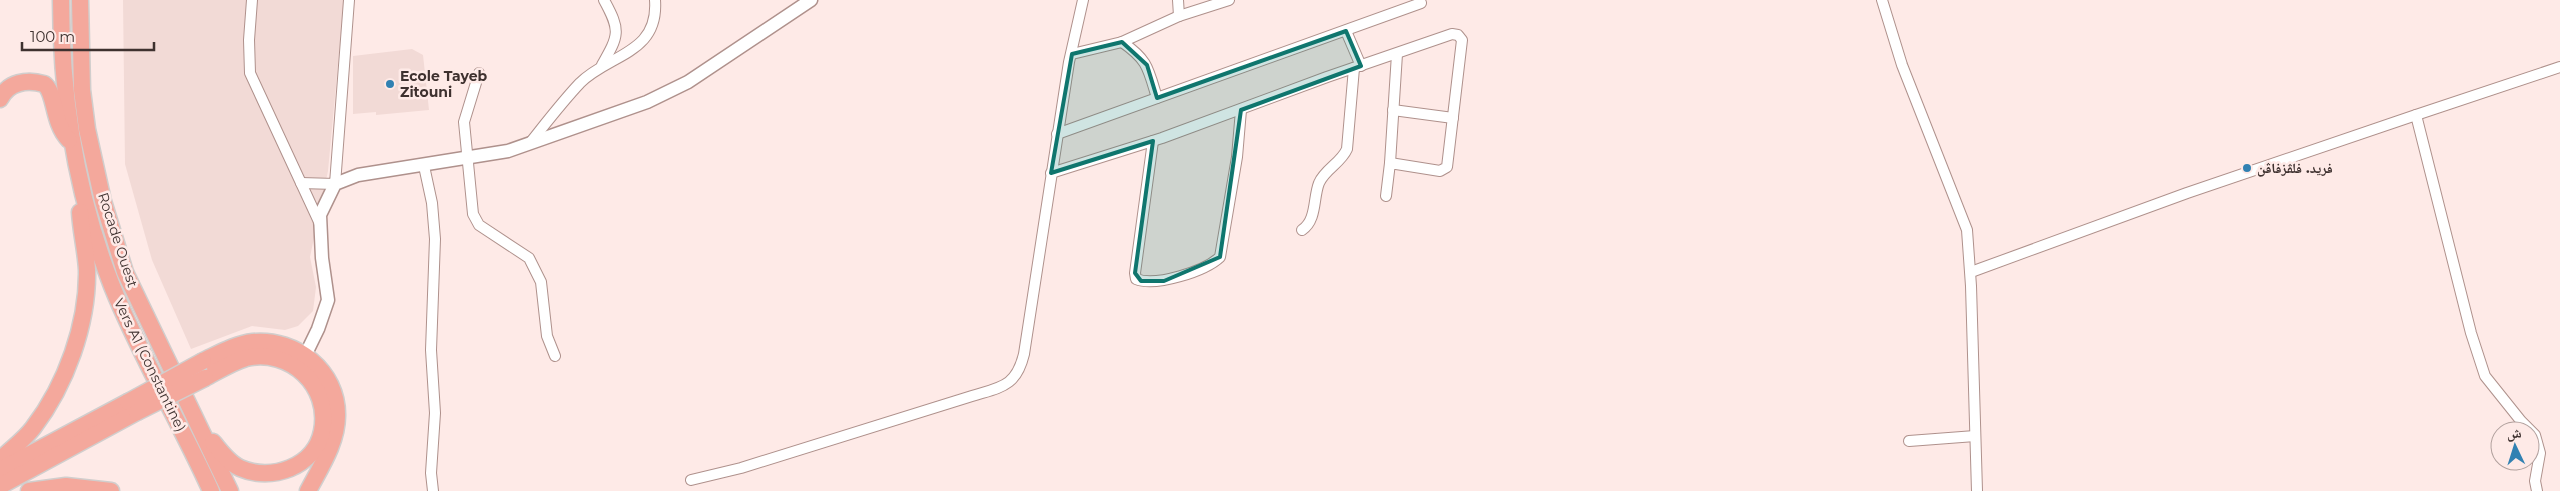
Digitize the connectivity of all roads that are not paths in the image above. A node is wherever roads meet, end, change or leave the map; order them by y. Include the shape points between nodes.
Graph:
1 (61, 0) edge
2 (80, 0) edge
3 (252, 0) edge
4 (349, 0) edge
5 (604, 0) edge
6 (655, 0) edge
7 (810, 0) edge
8 (1083, 0) edge
9 (1178, 0) edge
10 (1229, 0) edge
11 (1882, 0) edge
12 (1421, 3) dead end
13 (1179, 16) junction
14 (1346, 31) junction
15 (1122, 42) junction
16 (1072, 54) junction
17 (1397, 54) junction
18 (602, 65) junction
19 (2560, 66) edge
20 (1357, 67) junction
21 (479, 73) dead end
22 (1158, 98) junction
23 (0, 99) edge
24 (1241, 110) junction
25 (1393, 110) junction
26 (2416, 115) junction
27 (1453, 118) junction
28 (1057, 134) junction
29 (1152, 141) junction
30 (71, 142) junction
31 (530, 143) junction
32 (467, 158) junction
33 (1390, 163) junction
34 (424, 166) junction
35 (76, 170) junction
36 (1051, 173) junction
37 (301, 183) junction
38 (335, 184) junction
39 (1386, 196) dead end
40 (320, 225) junction
41 (1302, 230) dead end
42 (1971, 272) junction
43 (318, 329) junction
44 (286, 346) junction
45 (555, 356) dead end
46 (302, 362) junction
47 (204, 370) junction
48 (133, 407) junction
49 (198, 424) junction
50 (1975, 436) junction
51 (58, 440) junction
52 (1909, 441) dead end
53 (12, 448) junction
54 (0, 460) edge
55 (0, 470) edge
56 (691, 480) dead end
57 (0, 486) edge
58 (29, 491) edge
59 (111, 491) edge
60 (211, 491) edge
61 (230, 491) edge
62 (308, 491) edge
63 (433, 491) edge
64 (1977, 491) edge
65 (2537, 491) edge

1 - 30 highway, Vers A1 (Constantine) via 61,53
2 - 49 highway, Rocade Ouest via 82,90 103,201 125,272
3 - 37 street via 250,73
4 - 38 street
5 - 18 street via 615,21 616,37
6 - 18 street via 655,14 644,40 632,52
7 - 31 street via 688,82 647,102
8 - 16 street
9 - 13 street
10 - 13 street
11 - 42 street via 1902,65 1967,230
12 - 14 street
13 - 15 street
14 - 20 street
14 - 22 street
15 - 16 street
15 - 22 street via 1147,65
16 - 28 street
17 - 20 street
17 - 25 street
17 - 27 street via 1452,34 1458,35 1462,40
18 - 31 street via 580,83
19 - 26 street
20 - 24 street
20 - 41 street via 1347,149 1320,180 1312,218 1309,226
21 - 32 street via 464,122
22 - 28 street
23 - 30 highway via 15,84 44,84 51,91 59,127
24 - 29 street
24 - 29 street via 1237,157 1220,257 1164,281 1141,281 1136,279 1135,273
25 - 27 street
25 - 33 street
26 - 42 street via 2187,193
26 - 65 street via 2471,333 2485,376 2535,435 2540,453 2535,481
27 - 33 street via 1450,150 1444,170
28 - 36 street
29 - 36 street
30 - 35 highway, Vers A1 (Constantine)
31 - 32 street via 508,151
32 - 34 street
32 - 45 street via 473,214 479,226 530,258 541,282 547,336
33 - 39 street
34 - 38 street via 358,175
34 - 63 street via 435,239
35 - 53 highway via 86,270 83,312 71,356 53,396 34,426
35 - 60 highway, Vers A1 (Constantine) via 112,285
36 - 56 street via 1024,354 1020,371 1013,380 1001,387 741,468
37 - 38 street
37 - 40 street
38 - 40 street via 320,215
40 - 43 street via 328,300
42 - 50 street
43 - 44 street via 300,343
43 - 46 street
44 - 46 highway
44 - 47 highway via 252,342 233,347
46 - 47 highway via 267,356 246,358
46 - 49 highway via 324,411 322,432 312,452 296,465 280,473 260,474 239,468 221,453
46 - 62 highway via 321,369 334,392 337,416 333,442
47 - 48 highway, bridge
48 - 51 highway
48 - 57 highway
49 - 61 highway, Rocade Ouest
50 - 52 street
50 - 64 street
51 - 53 highway
51 - 55 highway
53 - 54 highway
58 - 59 highway via 66,486

